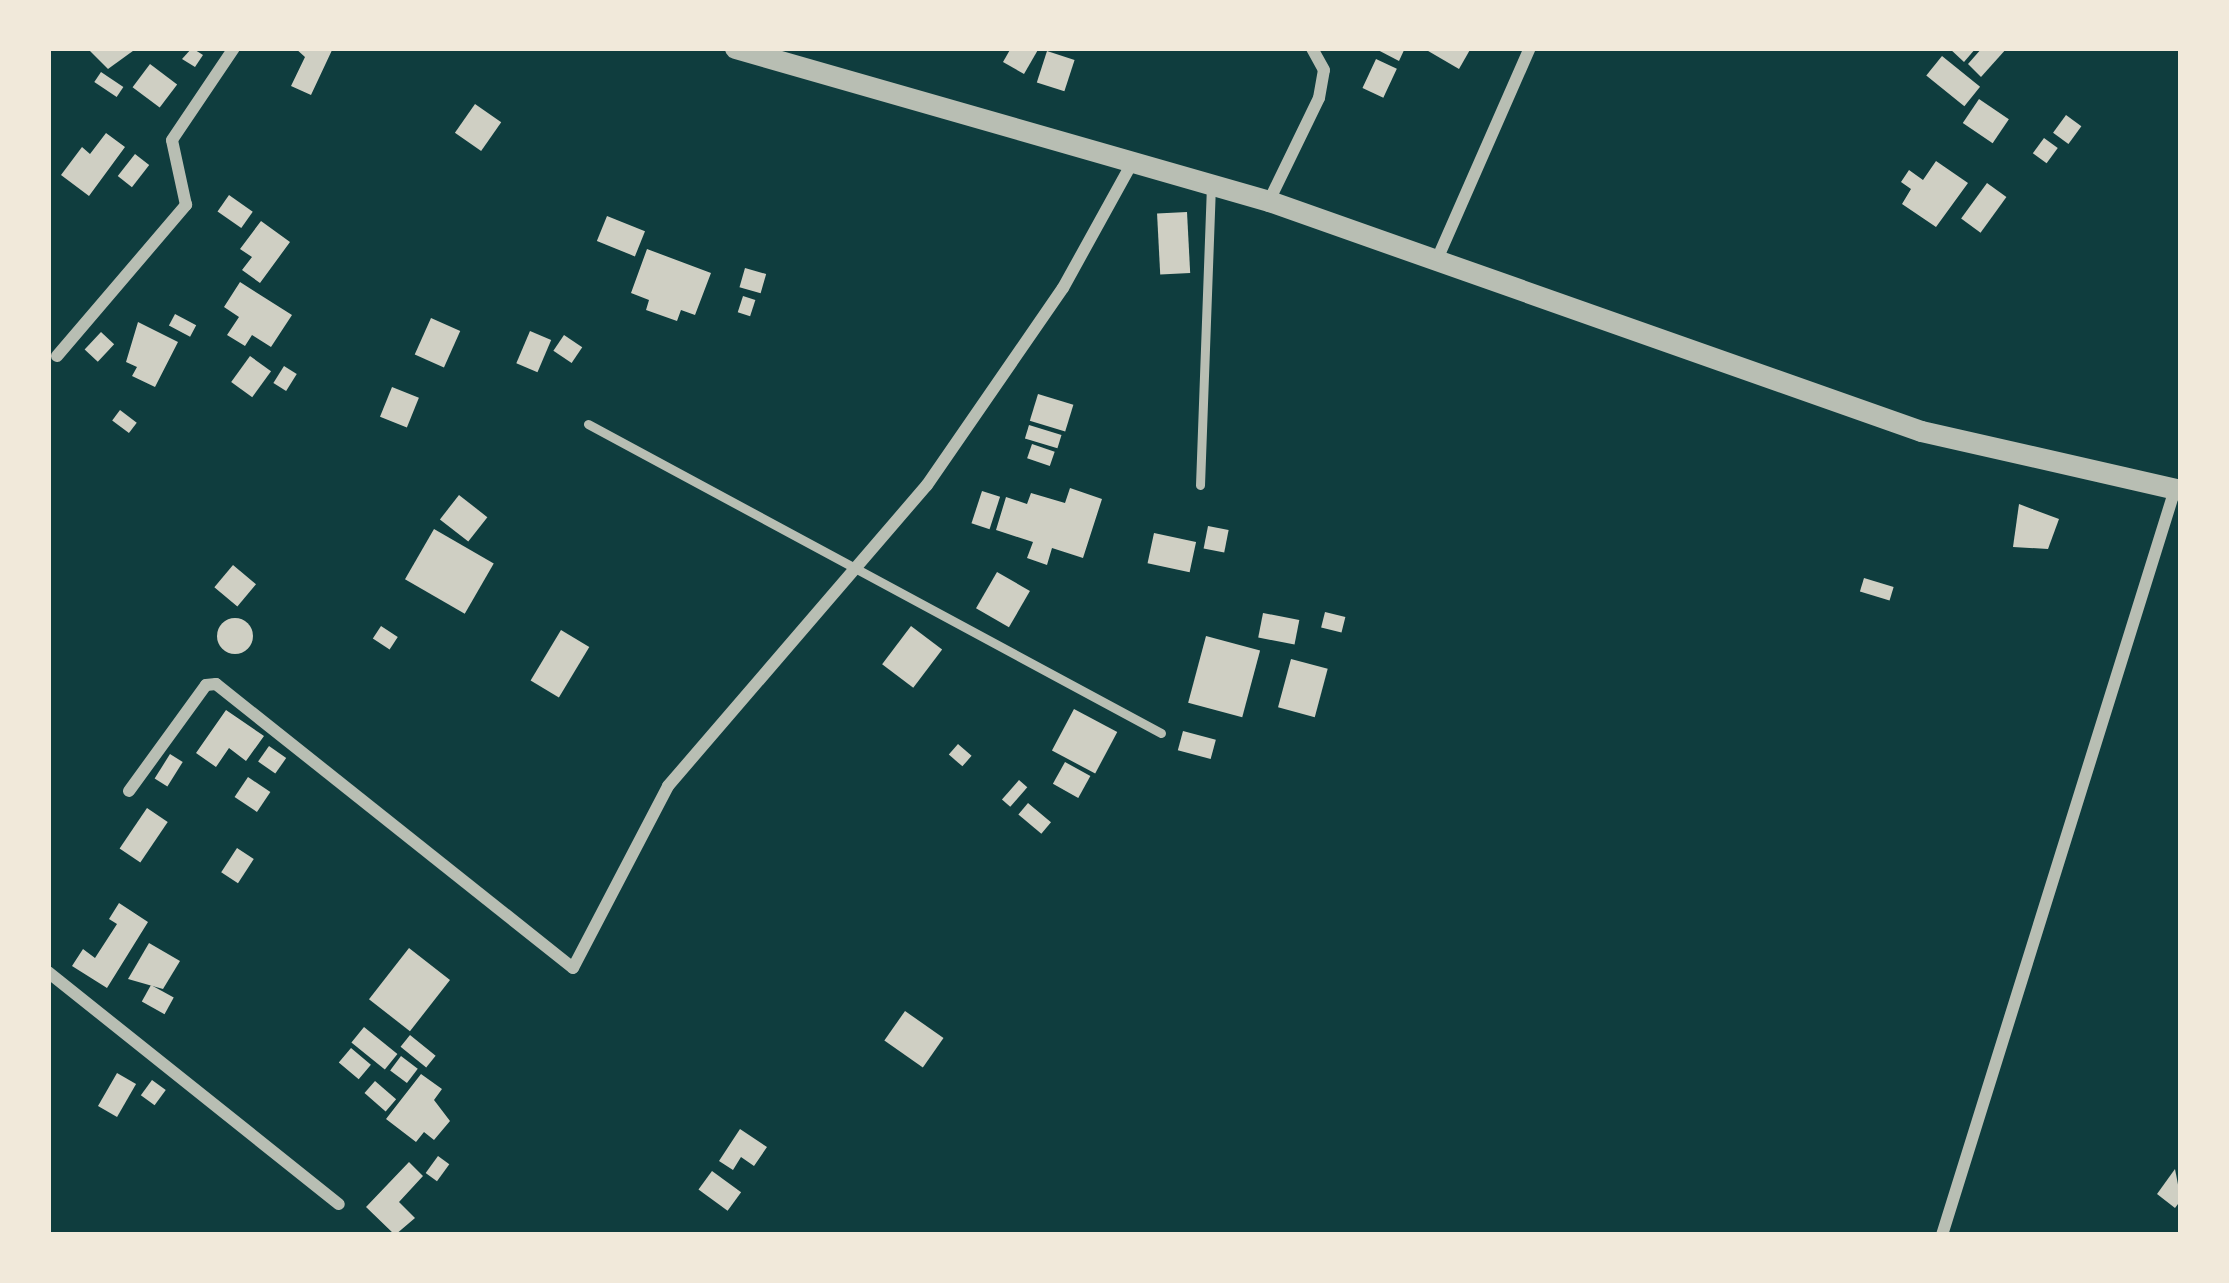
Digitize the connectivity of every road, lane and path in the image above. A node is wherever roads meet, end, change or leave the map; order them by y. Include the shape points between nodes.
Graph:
1 (234, 48) edge
2 (736, 48) edge
3 (1312, 48) edge
4 (1530, 48) edge
5 (1132, 163) junction
6 (1211, 188) junction
7 (1269, 201) junction
8 (1435, 266) junction
9 (56, 356) dead end
10 (589, 424) dead end
11 (1200, 484) dead end
12 (2178, 490) edge
13 (859, 567) junction
14 (1161, 734) dead end
15 (129, 791) dead end
16 (48, 972) edge
17 (339, 1204) dead end
18 (1942, 1235) edge

1 - 9 street via 172,140 186,205
2 - 5 street
3 - 7 street via 1324,70 1319,98
4 - 8 street
5 - 6 street
5 - 13 street via 1063,288 927,485
6 - 7 street
6 - 11 lane
7 - 8 street
8 - 12 street via 1921,431
10 - 13 lane
12 - 18 street
13 - 14 lane
13 - 15 street via 668,786 573,968 216,685 206,685
16 - 17 street

